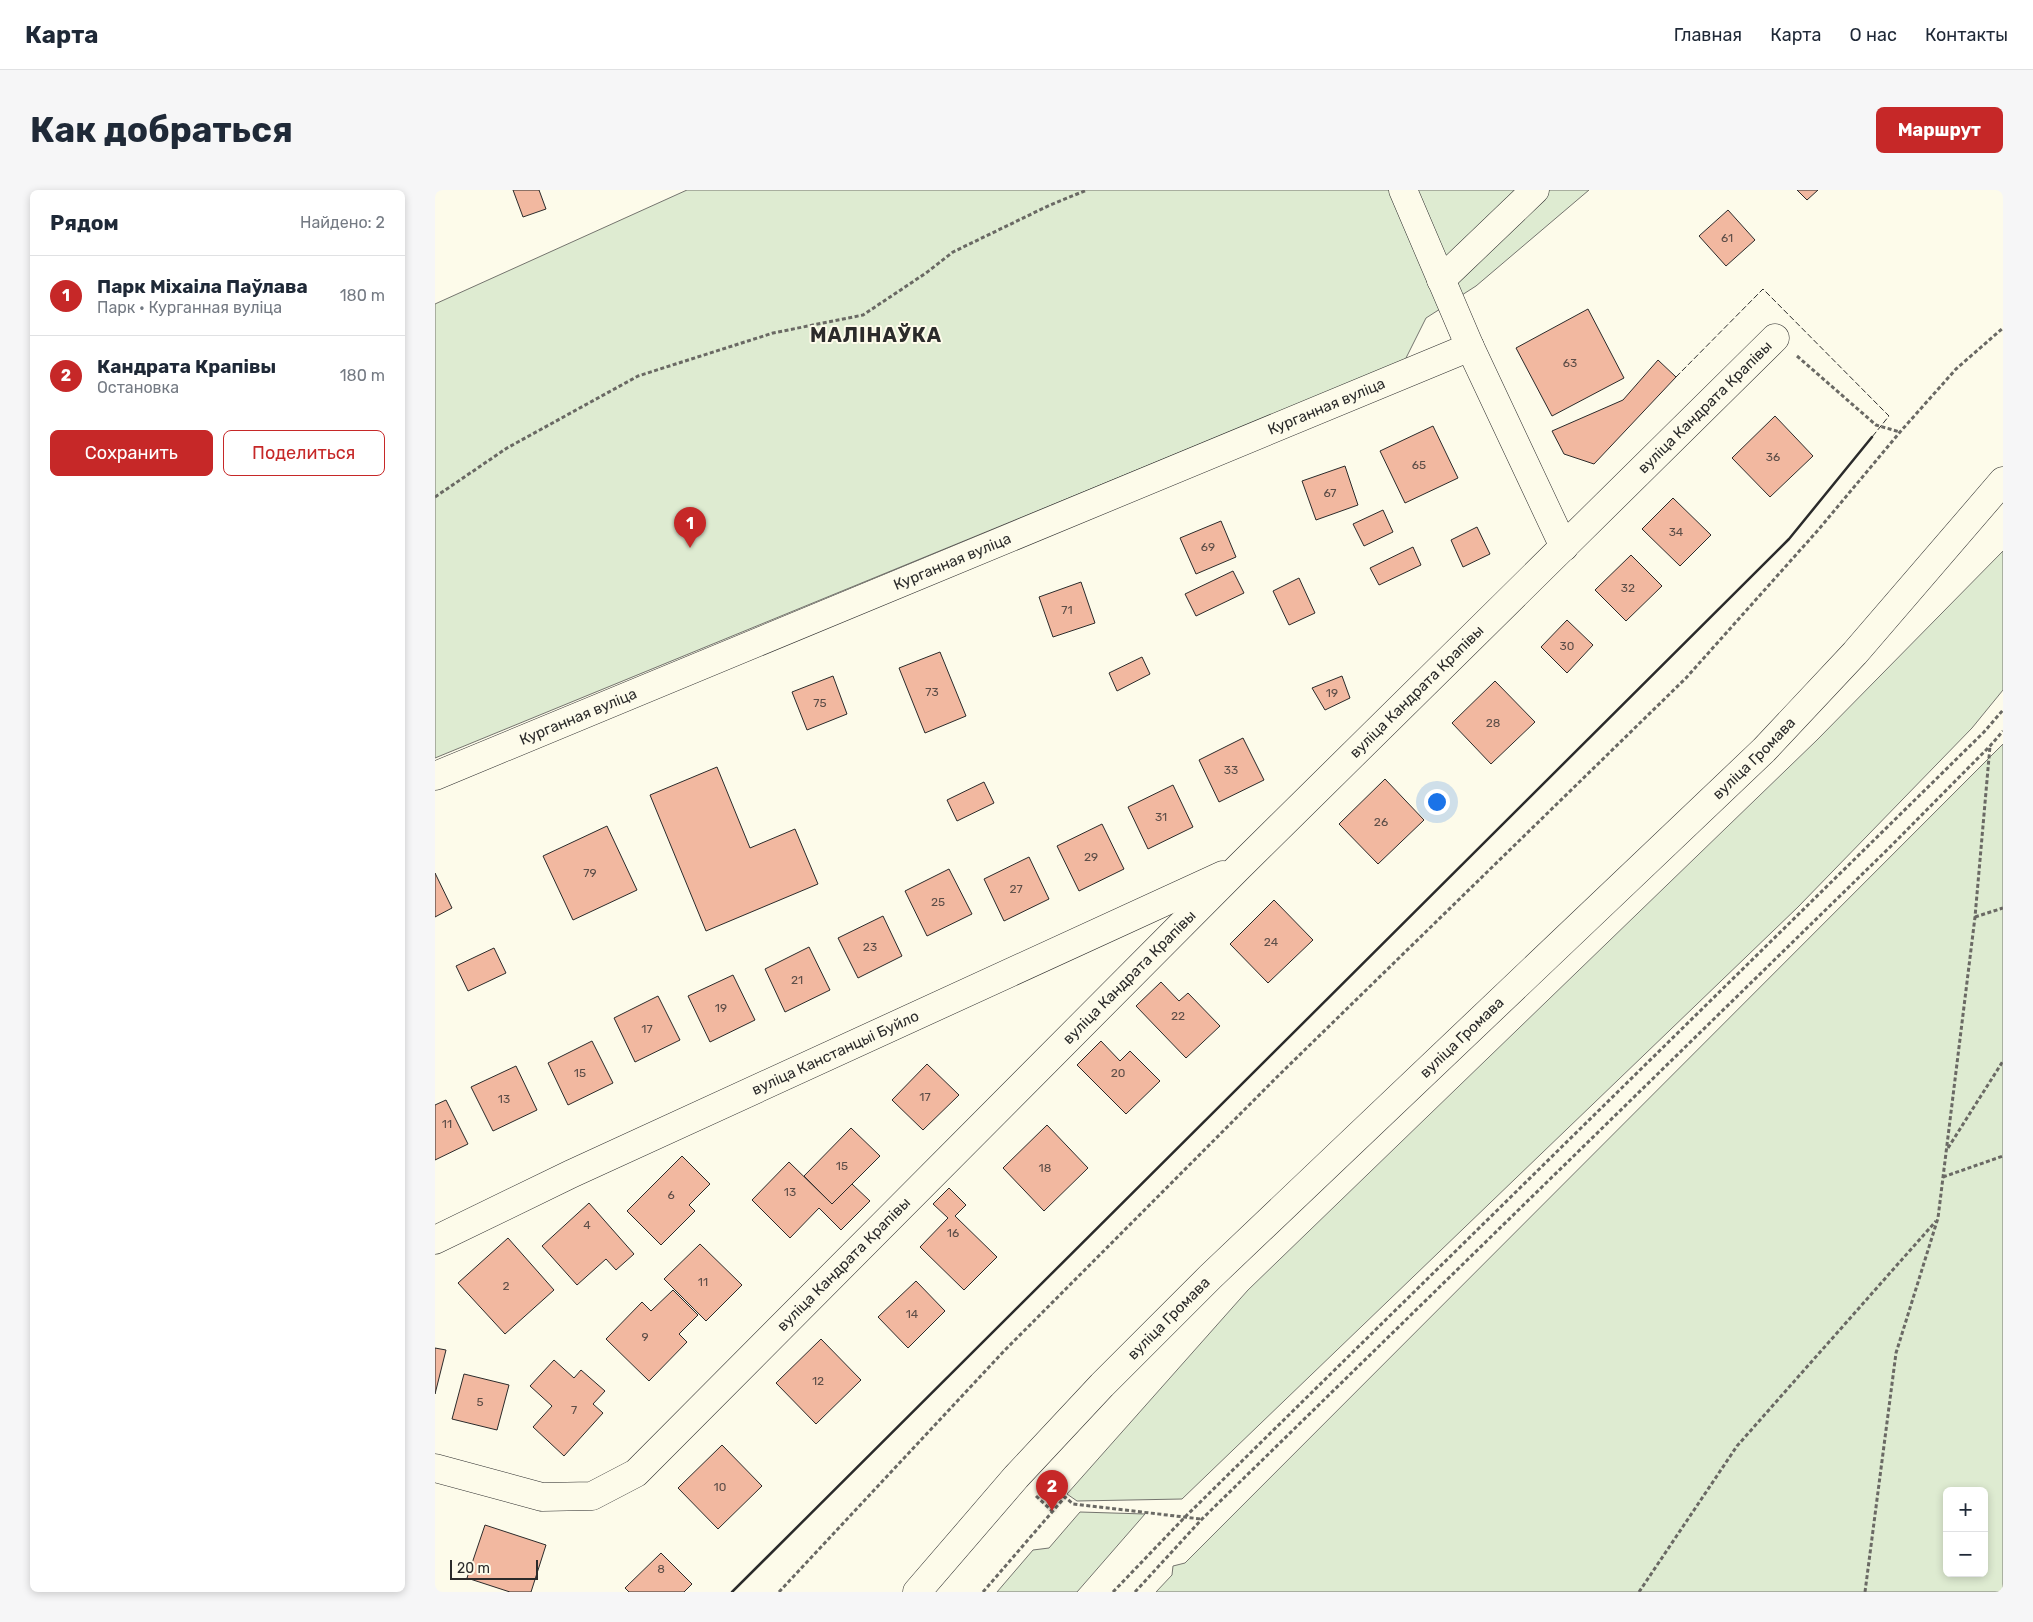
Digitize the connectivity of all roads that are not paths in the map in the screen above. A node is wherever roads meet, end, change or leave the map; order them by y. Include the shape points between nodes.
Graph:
1 (1403, 190) edge
2 (1535, 190) edge
3 (1441, 280) junction
4 (1775, 338) road end
5 (1470, 347) junction
6 (2003, 481) edge
7 (1564, 547) junction
8 (435, 776) edge
9 (1238, 868) junction
10 (435, 1240) edge
11 (435, 1468) edge
12 (917, 1592) edge

1 - 3 street
2 - 3 street
3 - 5 street
4 - 7 street, вуліца Кандрата Крапівы
5 - 7 street
5 - 8 street, Курганная вуліца
6 - 12 street, вуліца Громава via 1855,653 1764,750 1189,1298 1016,1477
7 - 9 street, вуліца Кандрата Крапівы
9 - 10 street, вуліца Канстанцыі Буйло via 571,1174
9 - 11 street, вуліца Кандрата Крапівы via 636,1473 592,1496 542,1497

